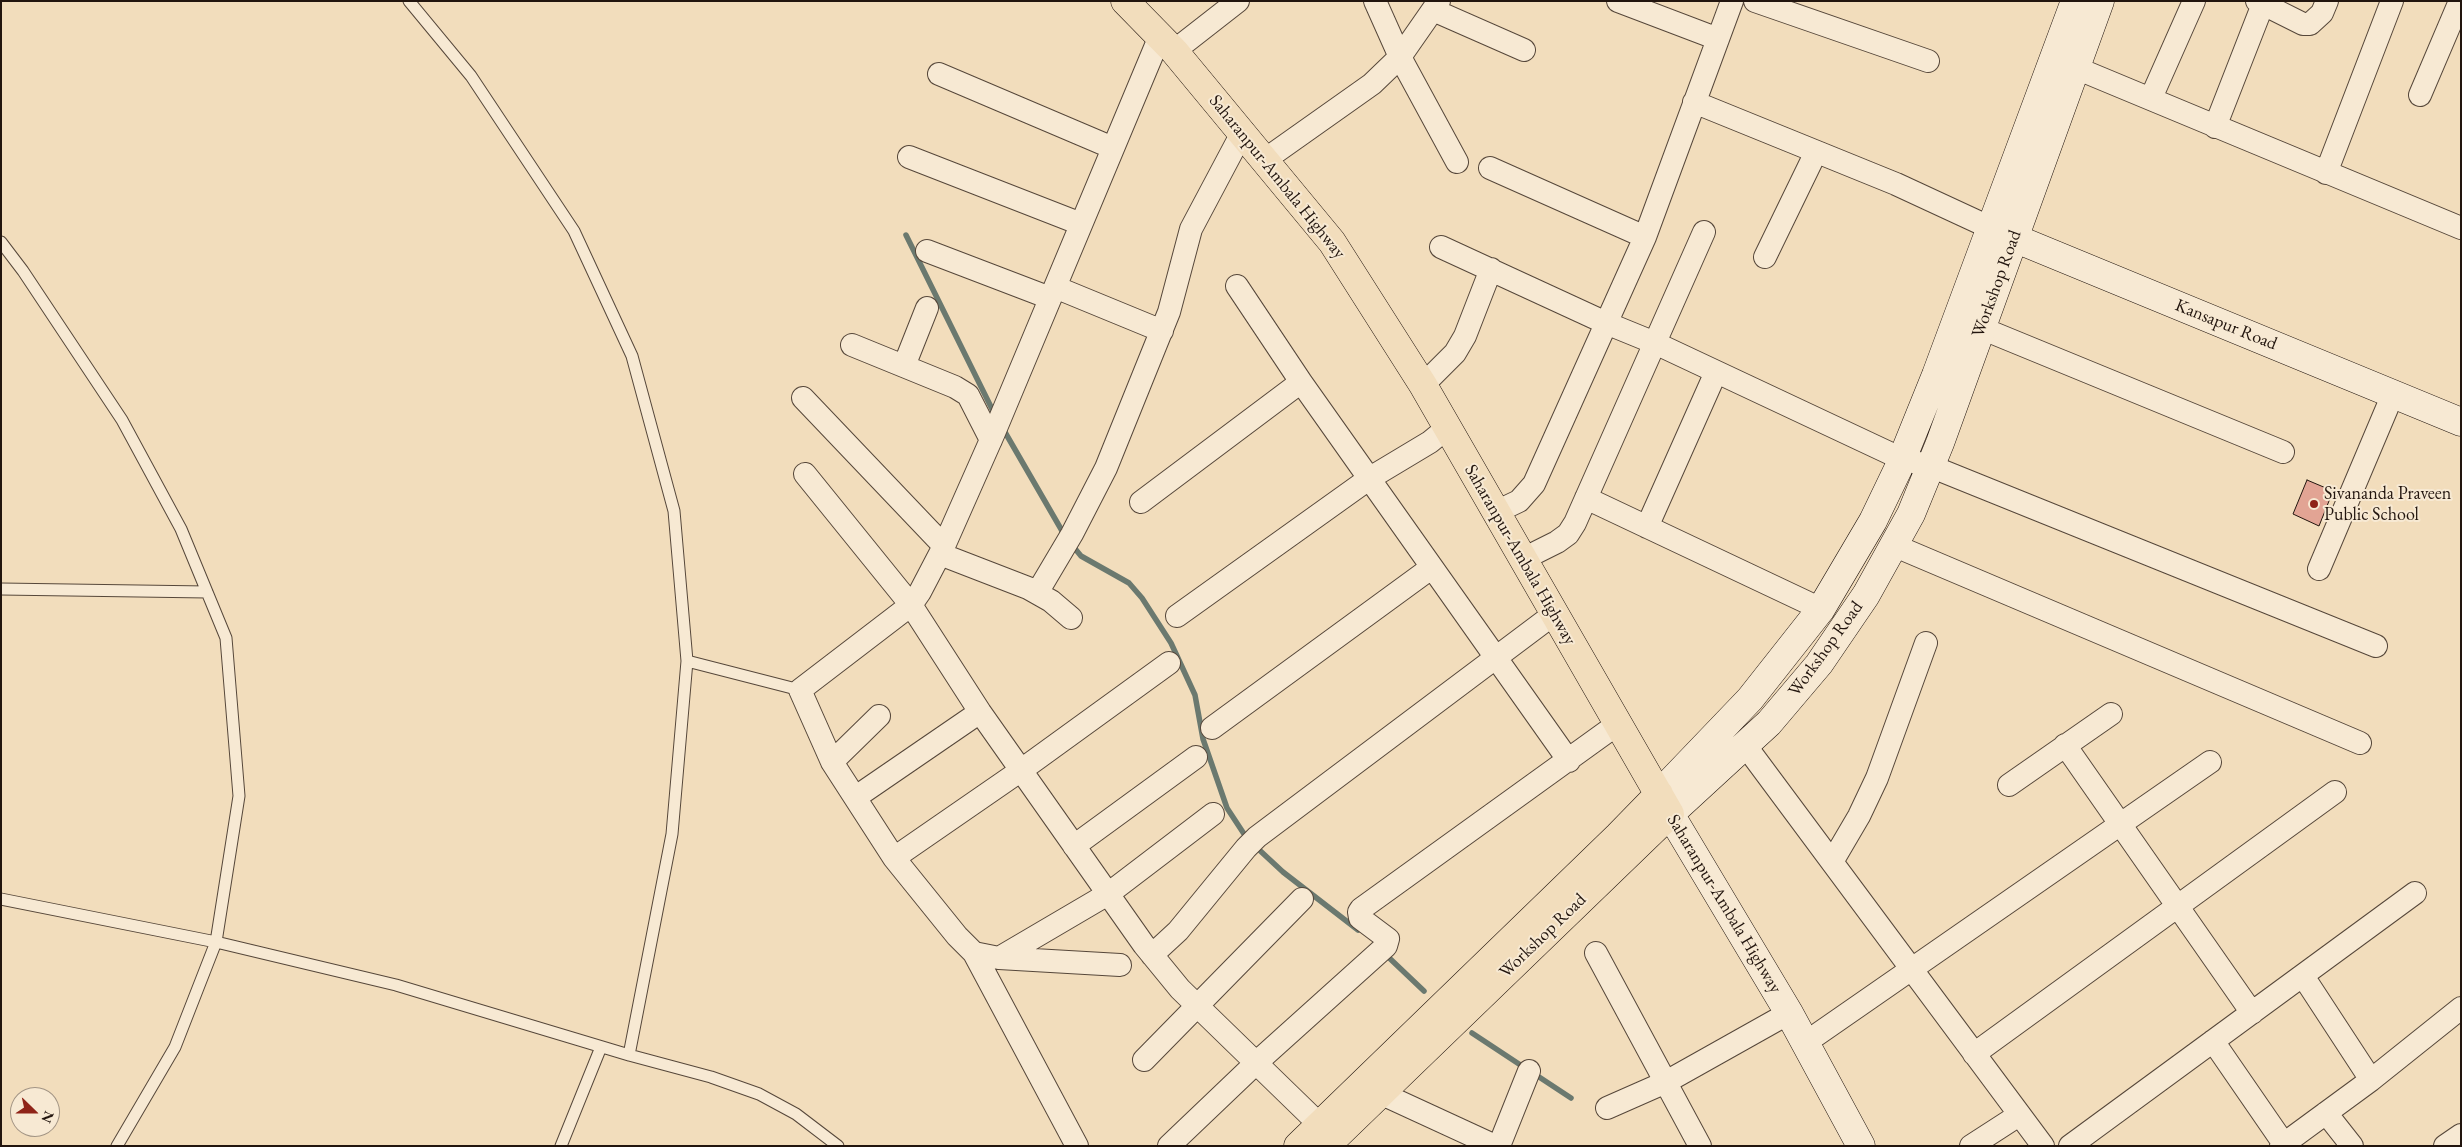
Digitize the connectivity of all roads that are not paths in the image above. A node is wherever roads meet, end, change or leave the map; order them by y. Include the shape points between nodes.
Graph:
1 (409, 1) edge
2 (1125, 1) edge
3 (1375, 1) edge
4 (1618, 1) edge
5 (1732, 1) edge
6 (1754, 1) edge
7 (2075, 1) edge
8 (2100, 1) edge
9 (2194, 1) edge
10 (2327, 1) edge
11 (2392, 1) edge
12 (2460, 1) edge
13 (1236, 2) edge
14 (2260, 3) edge
15 (1436, 6) edge
16 (1718, 39) junction
17 (1167, 44) junction
18 (1524, 50) dead end
19 (1400, 57) junction
20 (1928, 61) dead end
21 (2076, 68) junction
22 (939, 74) dead end
23 (2420, 95) dead end
24 (2151, 98) junction
25 (1694, 102) junction
26 (2215, 127) junction
27 (1243, 131) junction
28 (1113, 148) junction
29 (1816, 152) junction
30 (908, 157) dead end
31 (1266, 159) junction
32 (1457, 162) dead end
33 (1490, 168) dead end
34 (2326, 173) junction
35 (1081, 224) junction
36 (2461, 228) edge
37 (1704, 232) dead end
38 (2002, 233) junction
39 (1645, 237) junction
40 (1, 242) edge
41 (1441, 247) dead end
42 (926, 251) dead end
43 (1765, 256) dead end
44 (1491, 269) junction
45 (1237, 286) dead end
46 (1053, 293) junction
47 (927, 308) dead end
48 (1606, 323) junction
49 (1981, 328) junction
50 (1162, 331) junction
51 (1655, 343) junction
52 (852, 344) dead end
53 (904, 366) junction
54 (1716, 372) junction
55 (1301, 382) junction
56 (1423, 385) junction
57 (2393, 394) junction
58 (803, 398) dead end
59 (2461, 422) edge
60 (1447, 428) junction
61 (993, 436) junction
62 (2283, 452) dead end
63 (1902, 459) junction
64 (1930, 466) junction
65 (805, 474) dead end
66 (1370, 478) junction
67 (1586, 498) junction
68 (1141, 502) dead end
69 (1496, 512) junction
70 (1647, 527) junction
71 (1893, 545) junction
72 (942, 550) junction
73 (1523, 559) junction
74 (1431, 568) junction
75 (2319, 569) dead end
76 (1, 589) edge
77 (207, 592) junction
78 (1037, 593) junction
79 (911, 605) junction
80 (1821, 609) junction
81 (1554, 614) junction
82 (1177, 616) dead end
83 (1071, 618) dead end
84 (1926, 643) dead end
85 (2376, 646) dead end
86 (1496, 658) junction
87 (687, 661) junction
88 (1168, 663) dead end
89 (800, 690) junction
90 (980, 712) junction
91 (2110, 714) dead end
92 (879, 716) dead end
93 (1619, 723) junction
94 (1212, 728) dead end
95 (2360, 743) dead end
96 (1745, 745) junction
97 (2064, 745) junction
98 (1196, 757) dead end
99 (1569, 761) junction
100 (832, 762) junction
101 (2210, 762) dead end
102 (1020, 771) junction
103 (2009, 786) dead end
104 (2335, 792) dead end
105 (856, 797) junction
106 (1664, 804) junction
107 (1213, 814) dead end
108 (2120, 823) junction
109 (1074, 846) junction
110 (894, 858) junction
111 (1832, 862) junction
112 (2415, 893) dead end
113 (1108, 894) junction
114 (1, 899) edge
115 (1302, 899) dead end
116 (2177, 906) junction
117 (216, 942) junction
118 (974, 953) junction
119 (1596, 953) dead end
120 (1152, 955) junction
121 (999, 958) junction
122 (1120, 965) dead end
123 (1912, 970) junction
124 (2303, 976) junction
125 (1197, 1006) junction
126 (2461, 1008) edge
127 (1789, 1013) junction
128 (2252, 1013) junction
129 (1805, 1042) junction
130 (2213, 1042) junction
131 (601, 1047) junction
132 (1974, 1054) junction
133 (629, 1055) junction
134 (1144, 1060) dead end
135 (1256, 1063) junction
136 (1529, 1071) dead end
137 (2371, 1080) junction
138 (1666, 1082) junction
139 (1380, 1094) junction
140 (1607, 1108) dead end
141 (2326, 1112) junction
142 (2020, 1115) junction
143 (1323, 1135) edge
144 (2461, 1135) edge
145 (2283, 1145) edge
146 (117, 1146) edge
147 (561, 1146) edge
148 (838, 1146) edge
149 (1077, 1146) edge
150 (1169, 1146) edge
151 (1298, 1146) edge
152 (1497, 1146) edge
153 (1700, 1146) edge
154 (1861, 1146) edge
155 (1971, 1146) edge
156 (2043, 1146) edge
157 (2070, 1146) edge
158 (2352, 1146) edge
159 (2445, 1146) edge

1 - 87 lane via 471,76 574,231 632,356 674,511
2 - 17 main road, Saharanpur-Ambala Highway
3 - 19 street
4 - 16 street
5 - 16 street
6 - 20 street
7 - 38 main road, Workshop Road
8 - 21 main road, Workshop Road
9 - 24 street
10 - 14 street via 2322,13 2310,24 2303,24
11 - 34 street
12 - 23 street
13 - 17 street
14 - 26 street
15 - 18 street
15 - 19 street
16 - 25 street
17 - 27 main road, Saharanpur-Ambala Highway
17 - 28 street
19 - 31 street via 1372,84
19 - 32 street
21 - 24 street
21 - 38 main road, Workshop Road
22 - 28 street
24 - 26 street
25 - 29 street
25 - 39 street
26 - 34 street
27 - 31 main road, Saharanpur-Ambala Highway
27 - 50 street via 1191,229 1174,299
28 - 35 street
29 - 38 street via 1896,184
29 - 43 street
30 - 35 street
31 - 56 main road, Saharanpur-Ambala Highway via 1332,242
33 - 39 street
34 - 36 street
35 - 46 street
37 - 51 street
38 - 49 main road, Workshop Road
38 - 57 main road, Kansapur Road
38 - 63 main road, Workshop Road
39 - 48 street
40 - 77 lane via 122,420 182,529
41 - 44 street
42 - 46 street
44 - 48 street
44 - 56 street via 1465,336 1455,353
45 - 55 street
46 - 50 street
46 - 61 street
47 - 53 street
48 - 51 street
48 - 69 street via 1534,484 1519,501
49 - 62 street
49 - 64 main road, Workshop Road
50 - 78 street via 1106,468
51 - 54 street
51 - 67 street
52 - 53 street
53 - 61 street via 968,395
54 - 63 street
54 - 70 street
55 - 66 street
55 - 68 street
56 - 60 main road, Saharanpur-Ambala Highway
57 - 59 main road, Kansapur Road
57 - 75 street
58 - 72 street
60 - 66 street
60 - 69 main road, Saharanpur-Ambala Highway
61 - 72 street
63 - 64 street
63 - 80 main road, Workshop Road via 1873,521
64 - 71 main road, Workshop Road via 1911,514
64 - 85 street
65 - 79 street
66 - 74 street
66 - 82 street
67 - 70 street
67 - 73 street via 1568,534
69 - 73 main road, Saharanpur-Ambala Highway
70 - 80 street
71 - 95 street
71 - 96 main road, Workshop Road via 1866,595 1819,664 1769,723
72 - 78 street
72 - 79 street
73 - 81 main road, Saharanpur-Ambala Highway
74 - 86 street
74 - 94 street
76 - 77 lane
77 - 117 lane via 226,638 239,796
78 - 83 street
79 - 89 street
79 - 90 street
80 - 106 main road, Workshop Road
81 - 86 street
81 - 93 main road, Saharanpur-Ambala Highway
84 - 111 street via 1877,778
86 - 99 street
86 - 120 street via 1252,843 1178,931
87 - 89 lane
87 - 133 lane via 672,834
88 - 102 street
89 - 100 street
90 - 102 street
90 - 105 street
91 - 97 street
92 - 100 street
93 - 99 street
93 - 106 main road, Saharanpur-Ambala Highway
96 - 106 main road, Workshop Road
96 - 111 street
97 - 103 street
97 - 108 street
98 - 109 street
99 - 135 street via 1361,909 1360,918 1388,939 1381,950
100 - 105 street
101 - 108 street
102 - 109 street
102 - 110 street
104 - 116 street
105 - 110 street
106 - 127 main road, Saharanpur-Ambala Highway
106 - 139 main road, Workshop Road
106 - 143 main road, Workshop Road via 1618,836
107 - 113 street
108 - 116 street
108 - 123 street
109 - 113 street
110 - 118 street
111 - 123 street
112 - 124 street
113 - 120 street
113 - 121 street
114 - 117 lane
115 - 125 street
116 - 128 street
116 - 132 street
117 - 131 lane via 396,985
117 - 146 lane via 175,1047
118 - 121 street
118 - 149 street
119 - 138 street
120 - 125 street
121 - 122 street
123 - 129 street
123 - 132 street
124 - 128 street
124 - 137 street
125 - 134 street
125 - 135 street
126 - 137 street
127 - 129 main road, Saharanpur-Ambala Highway
127 - 138 street
128 - 130 street
129 - 154 main road, Saharanpur-Ambala Highway
130 - 145 street
130 - 157 street
131 - 133 lane
131 - 147 lane
132 - 142 street
133 - 148 lane via 759,1094 796,1114
135 - 143 street
135 - 150 street
136 - 152 street
137 - 141 street
138 - 140 street
138 - 153 street
139 - 143 main road, Workshop Road
139 - 152 street
141 - 145 street
141 - 158 street
142 - 155 street
142 - 156 street
143 - 151 main road, Workshop Road
144 - 159 street

